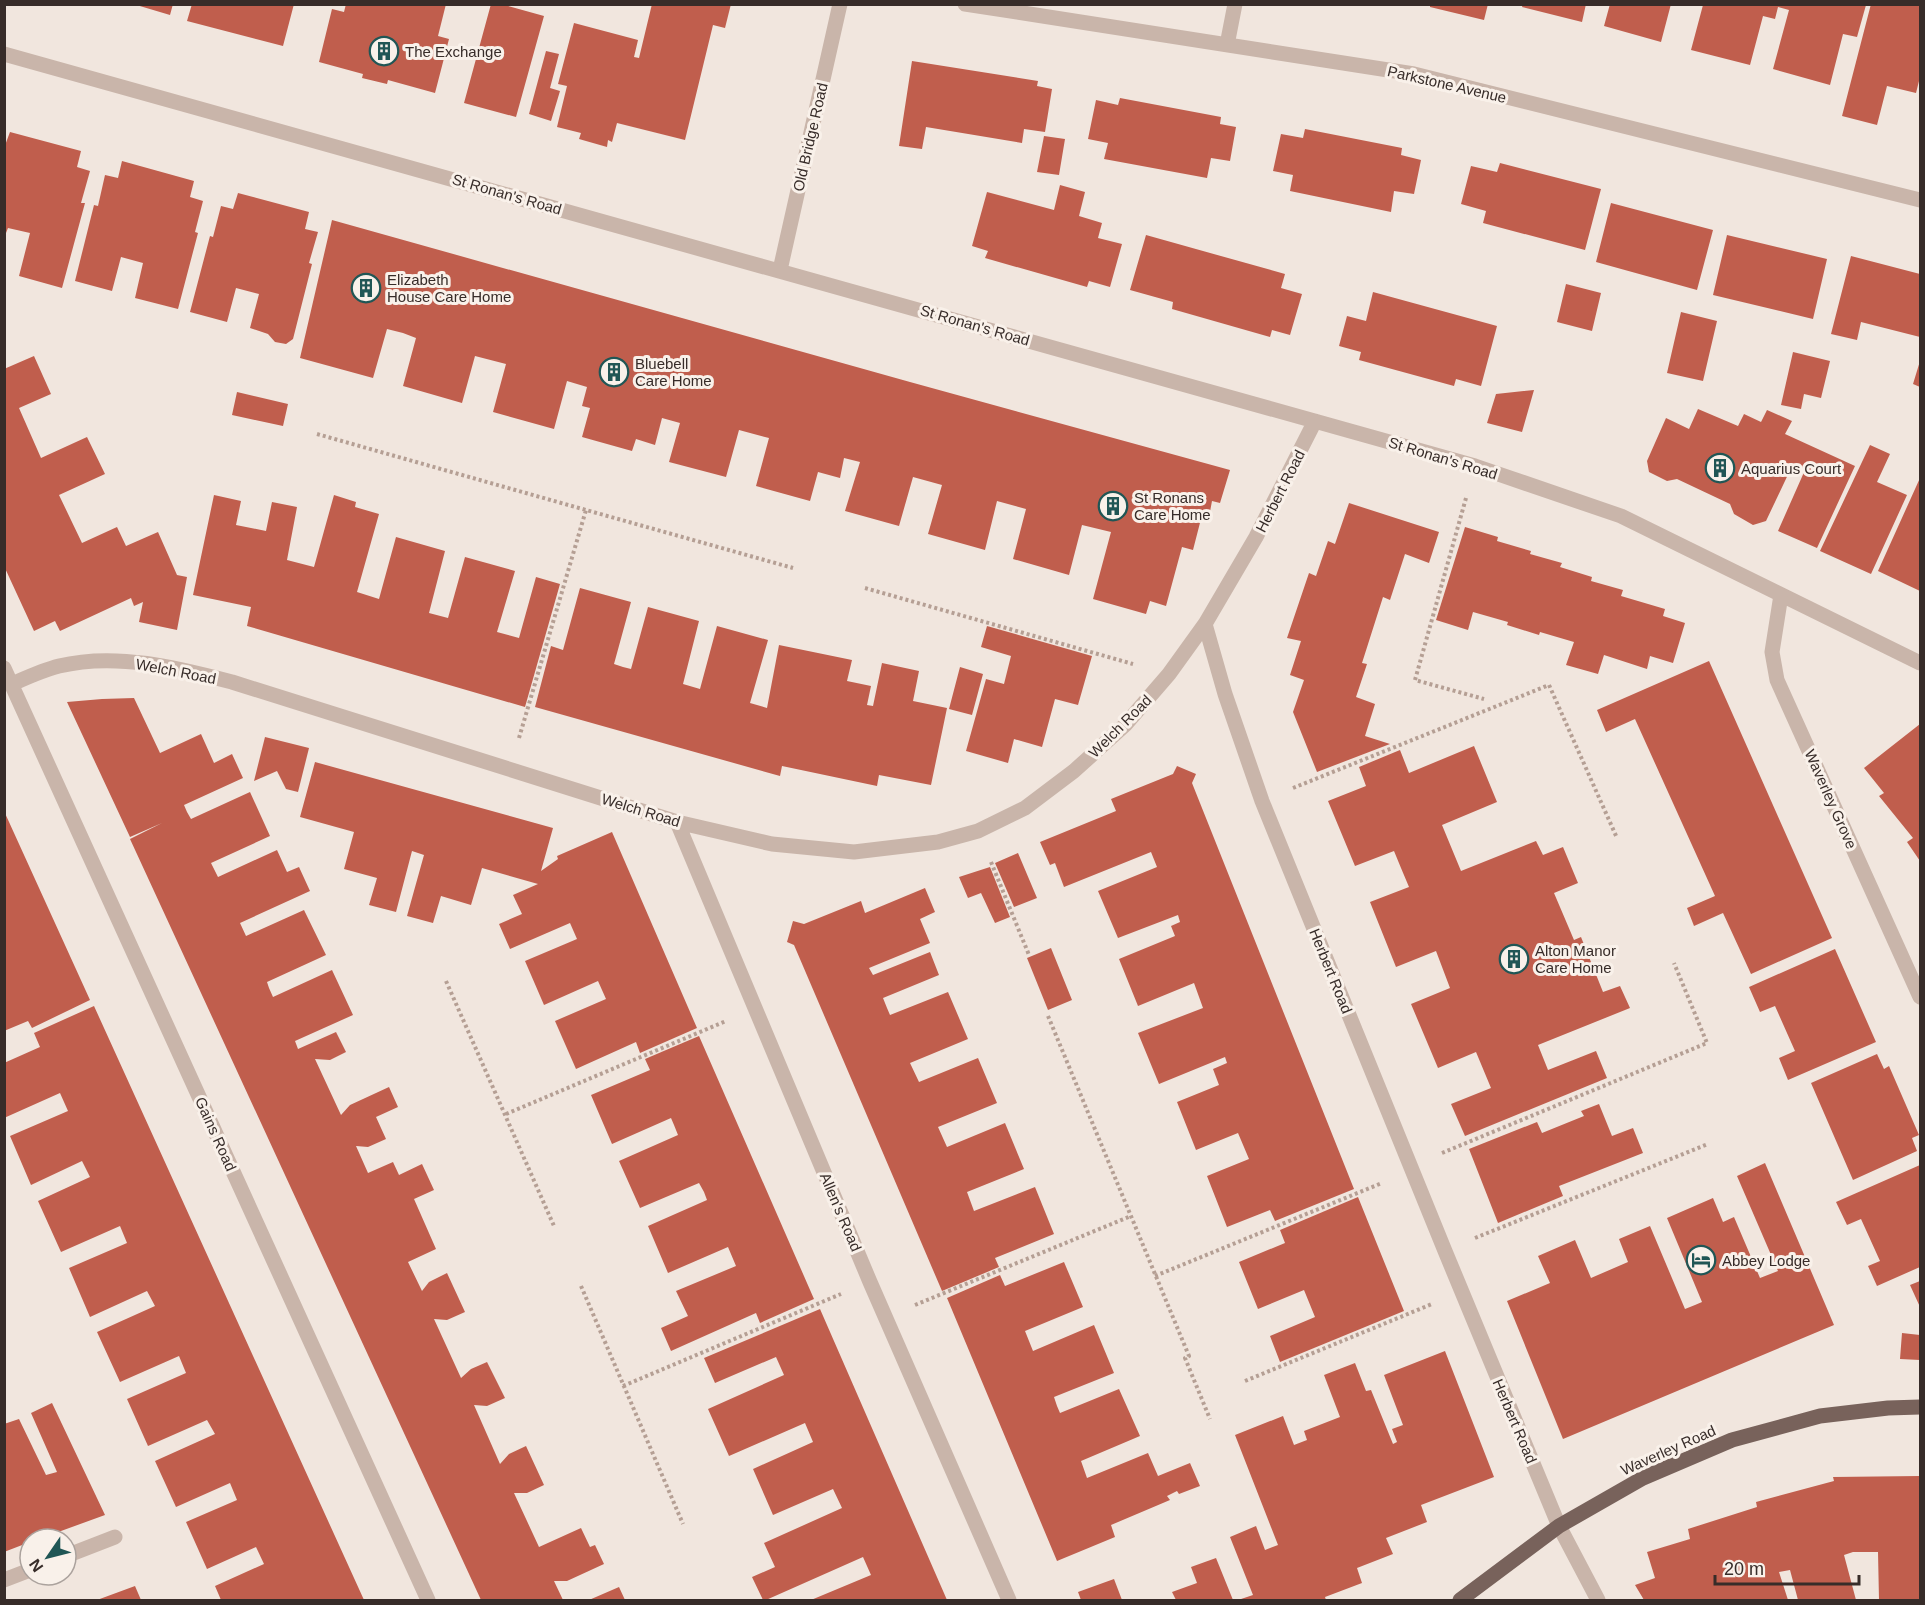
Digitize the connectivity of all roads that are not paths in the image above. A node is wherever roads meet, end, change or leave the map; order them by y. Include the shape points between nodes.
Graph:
1 (840, 4) edge
2 (965, 4) edge
3 (1235, 4) edge
4 (1227, 45) junction
5 (4, 54) edge
6 (1920, 200) edge
7 (780, 270) junction
8 (1315, 421) junction
9 (1781, 595) junction
10 (1205, 624) junction
11 (1920, 663) edge
12 (4, 668) edge
13 (12, 684) junction
14 (677, 822) junction
15 (1920, 997) edge
16 (1920, 1407) edge
17 (1559, 1526) junction
18 (115, 1538) dead end
19 (78, 1552) edge
20 (428, 1600) edge
21 (1009, 1600) edge
22 (1460, 1600) edge
23 (1598, 1600) edge

1 - 7 street, Old Bridge Road
2 - 4 street, Parkstone Avenue
3 - 4 street
4 - 6 street, Parkstone Avenue via 1414,74
5 - 7 street, St Ronan's Road
7 - 8 street, St Ronan's Road
8 - 9 street, St Ronan's Road via 1475,466 1621,516
8 - 10 street, Herbert Road via 1256,537
9 - 11 street, St Ronan's Road
9 - 15 street, Waverley Grove via 1772,652 1777,680
10 - 14 street, Welch Road via 1125,725 1074,771 1024,808 978,831 938,842 854,852 772,844
10 - 17 street, Herbert Road via 1262,801
12 - 13 street, Gains Road
13 - 14 street, Welch Road via 59,666 85,661 159,666 232,682
13 - 20 street, Gains Road
14 - 21 street, Allen's Road via 870,1282
16 - 17 main road, Waverley Road via 1820,1416 1732,1440 1643,1478
17 - 22 main road, Waverley Road
17 - 23 street, Herbert Road
18 - 19 street

